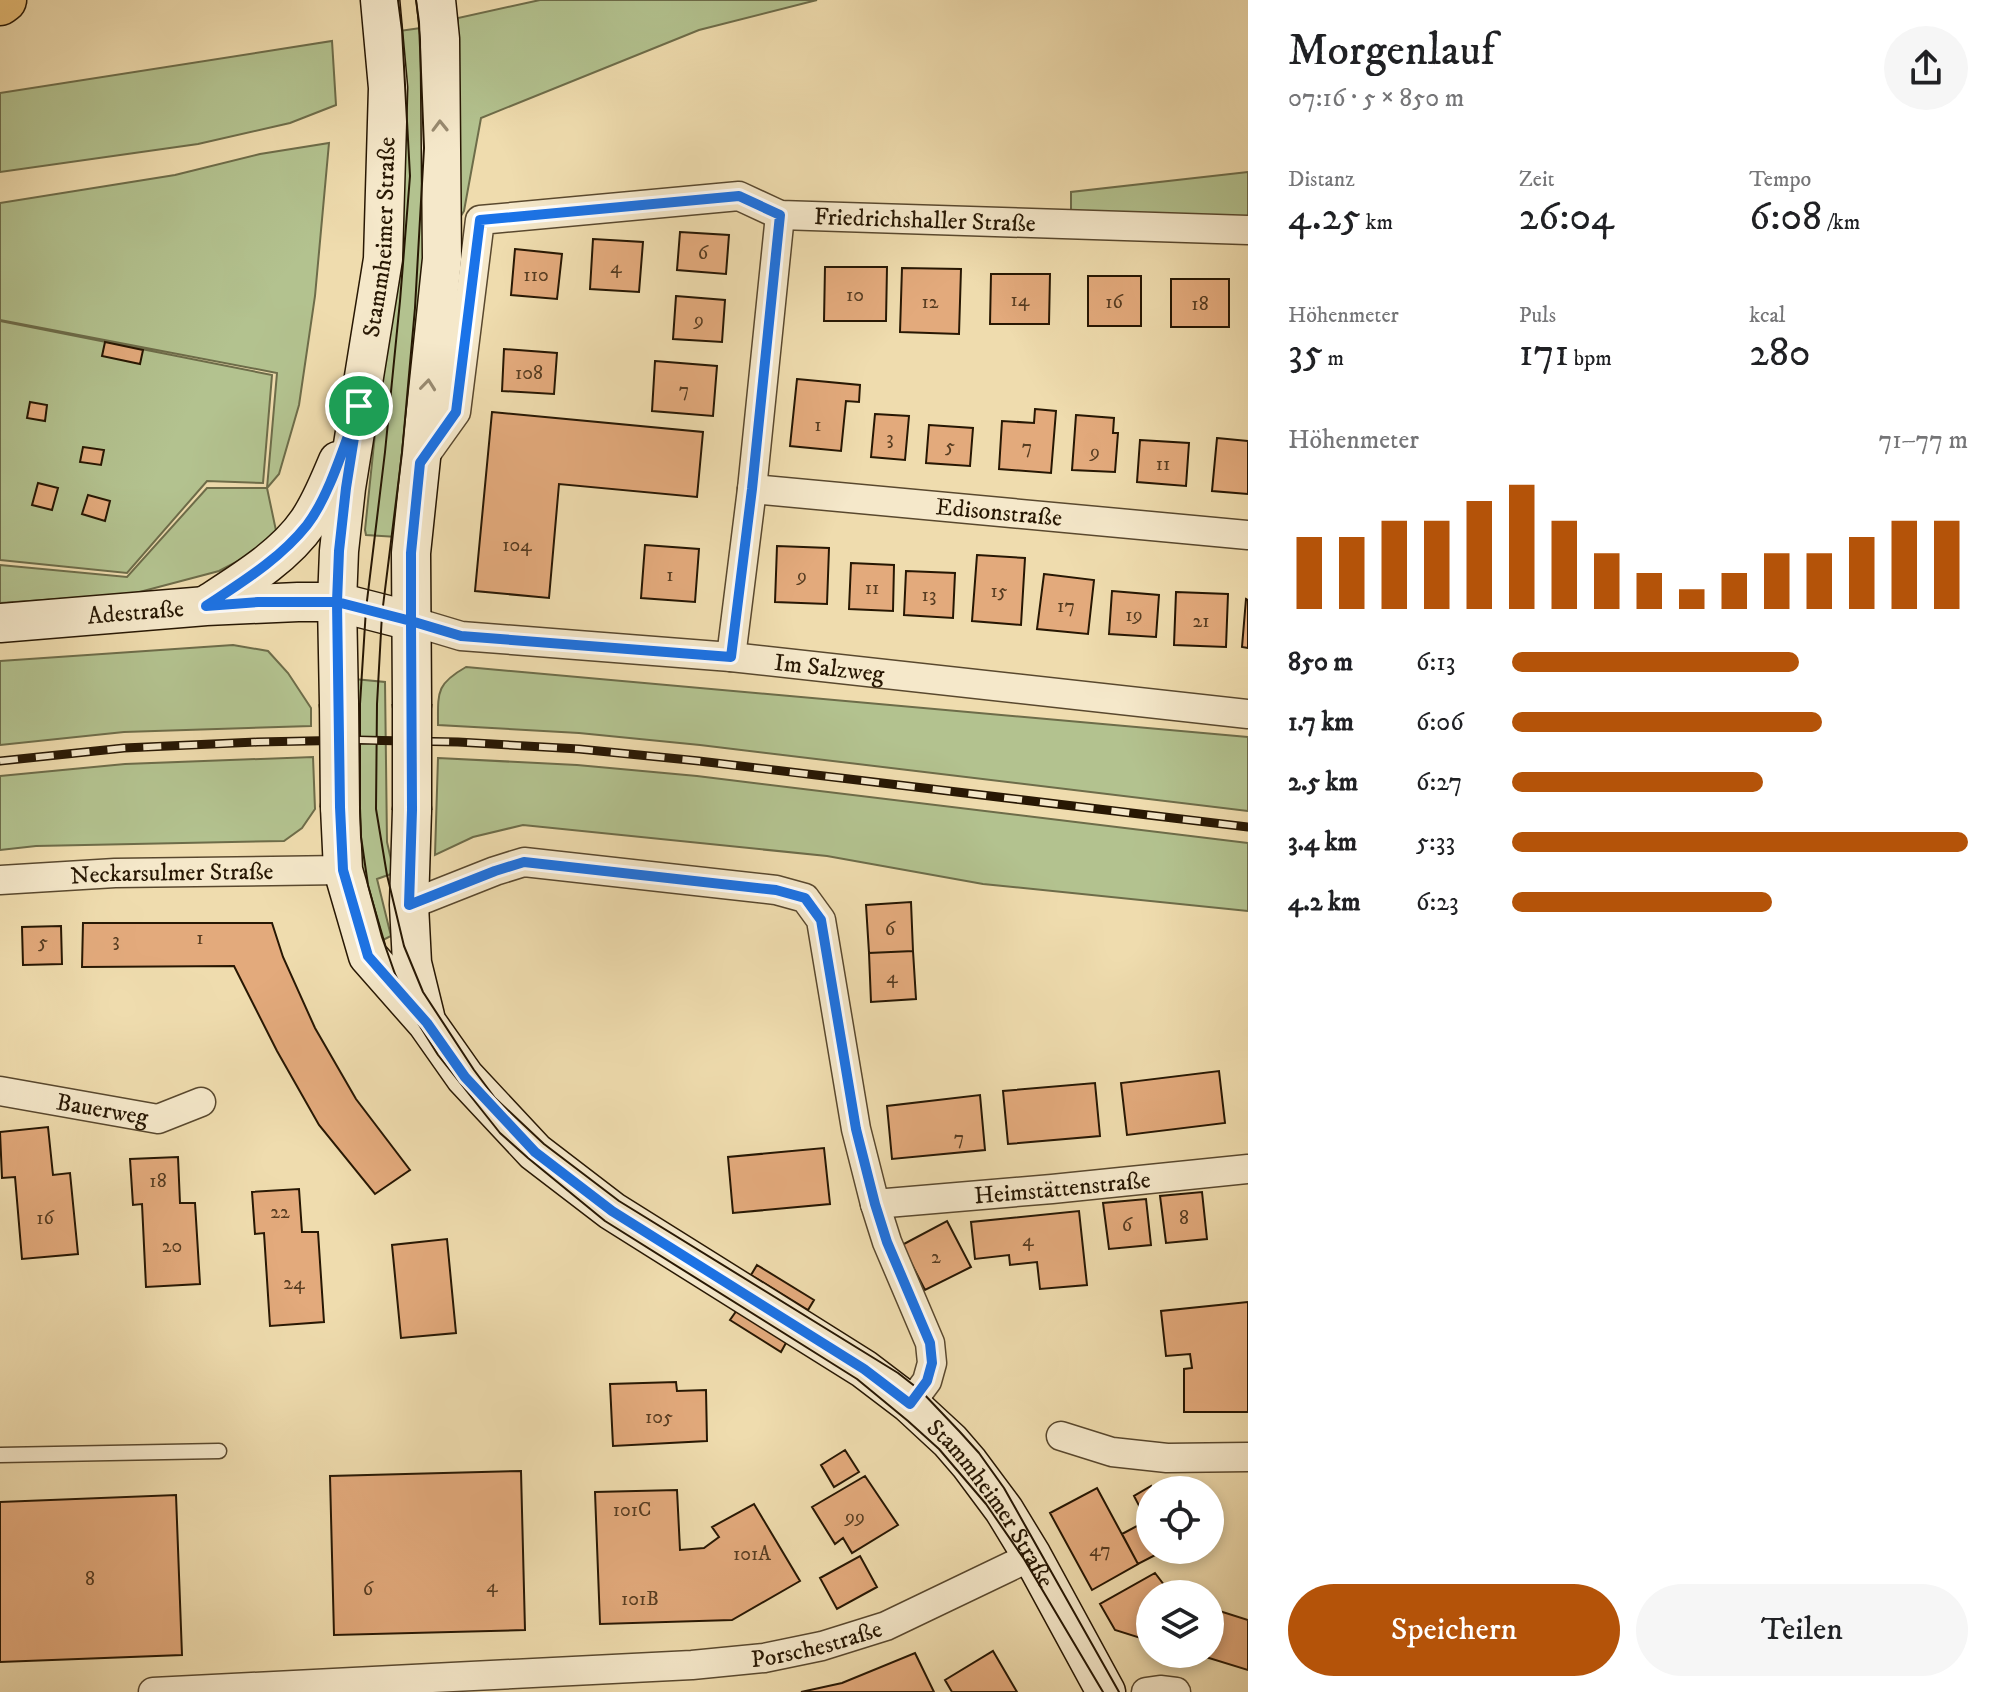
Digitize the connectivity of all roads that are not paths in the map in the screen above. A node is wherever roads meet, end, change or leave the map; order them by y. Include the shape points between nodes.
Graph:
1 (380, 0) edge
2 (436, 0) edge
3 (780, 215) junction
4 (1248, 230) edge
5 (359, 406) junction
6 (420, 463) junction
7 (752, 489) junction
8 (1248, 535) edge
9 (337, 602) junction
10 (206, 606) junction
11 (411, 621) junction
12 (0, 623) edge
13 (731, 657) junction
14 (1248, 714) edge
15 (343, 870) junction
16 (0, 880) edge
17 (409, 905) junction
18 (427, 1023) junction
19 (0, 1091) edge
20 (201, 1102) dead end
21 (1248, 1169) edge
22 (875, 1204) junction
23 (910, 1404) junction
24 (1061, 1436) dead end
25 (219, 1451) dead end
26 (0, 1455) edge
27 (1248, 1457) edge
28 (1032, 1556) junction
29 (153, 1692) edge
30 (1106, 1692) edge
31 (1146, 1692) edge
32 (1176, 1692) edge

1 - 5 main road, Stammheimer Straße via 388,88 383,259
6 -> 2 main road, Stammheimer Straße via 442,259
3 - 4 street, Friedrichshaller Straße
3 - 6 street, Friedrichshaller Straße via 739,196 480,220 456,412
3 - 7 street
5 - 9 main road, Stammheimer Straße
5 - 10 main road via 308,523 257,572
6 - 11 main road, Stammheimer Straße
7 - 8 street, Edisonstraße
7 - 13 street
9 - 10 main road, Adestraße
9 - 11 main road, Adestraße
9 - 15 main road, Stammheimer Straße, bridge
10 - 12 main road, Adestraße
11 - 13 street, Im Salzweg via 461,636
11 - 17 main road, Stammheimer Straße, bridge
13 - 14 street, Im Salzweg
15 - 16 street, Neckarsulmer Straße
15 - 18 main road, Stammheimer Straße via 368,956
17 - 18 main road, Stammheimer Straße via 412,963
17 - 22 street via 524,862 776,890 805,898 821,920 856,1129
18 - 23 main road, Stammheimer Straße via 465,1077 535,1152 612,1211 864,1369
19 - 20 street, Bauerweg via 158,1119
21 - 22 street, Heimstättenstraße
22 - 23 street via 930,1343 927,1381
23 - 28 main road, Stammheimer Straße via 969,1463
24 - 27 street via 1112,1452
25 - 26 lane
28 - 29 street, Porschestraße via 886,1626 764,1658
28 - 30 main road, Stammheimer Straße
31 - 32 street

